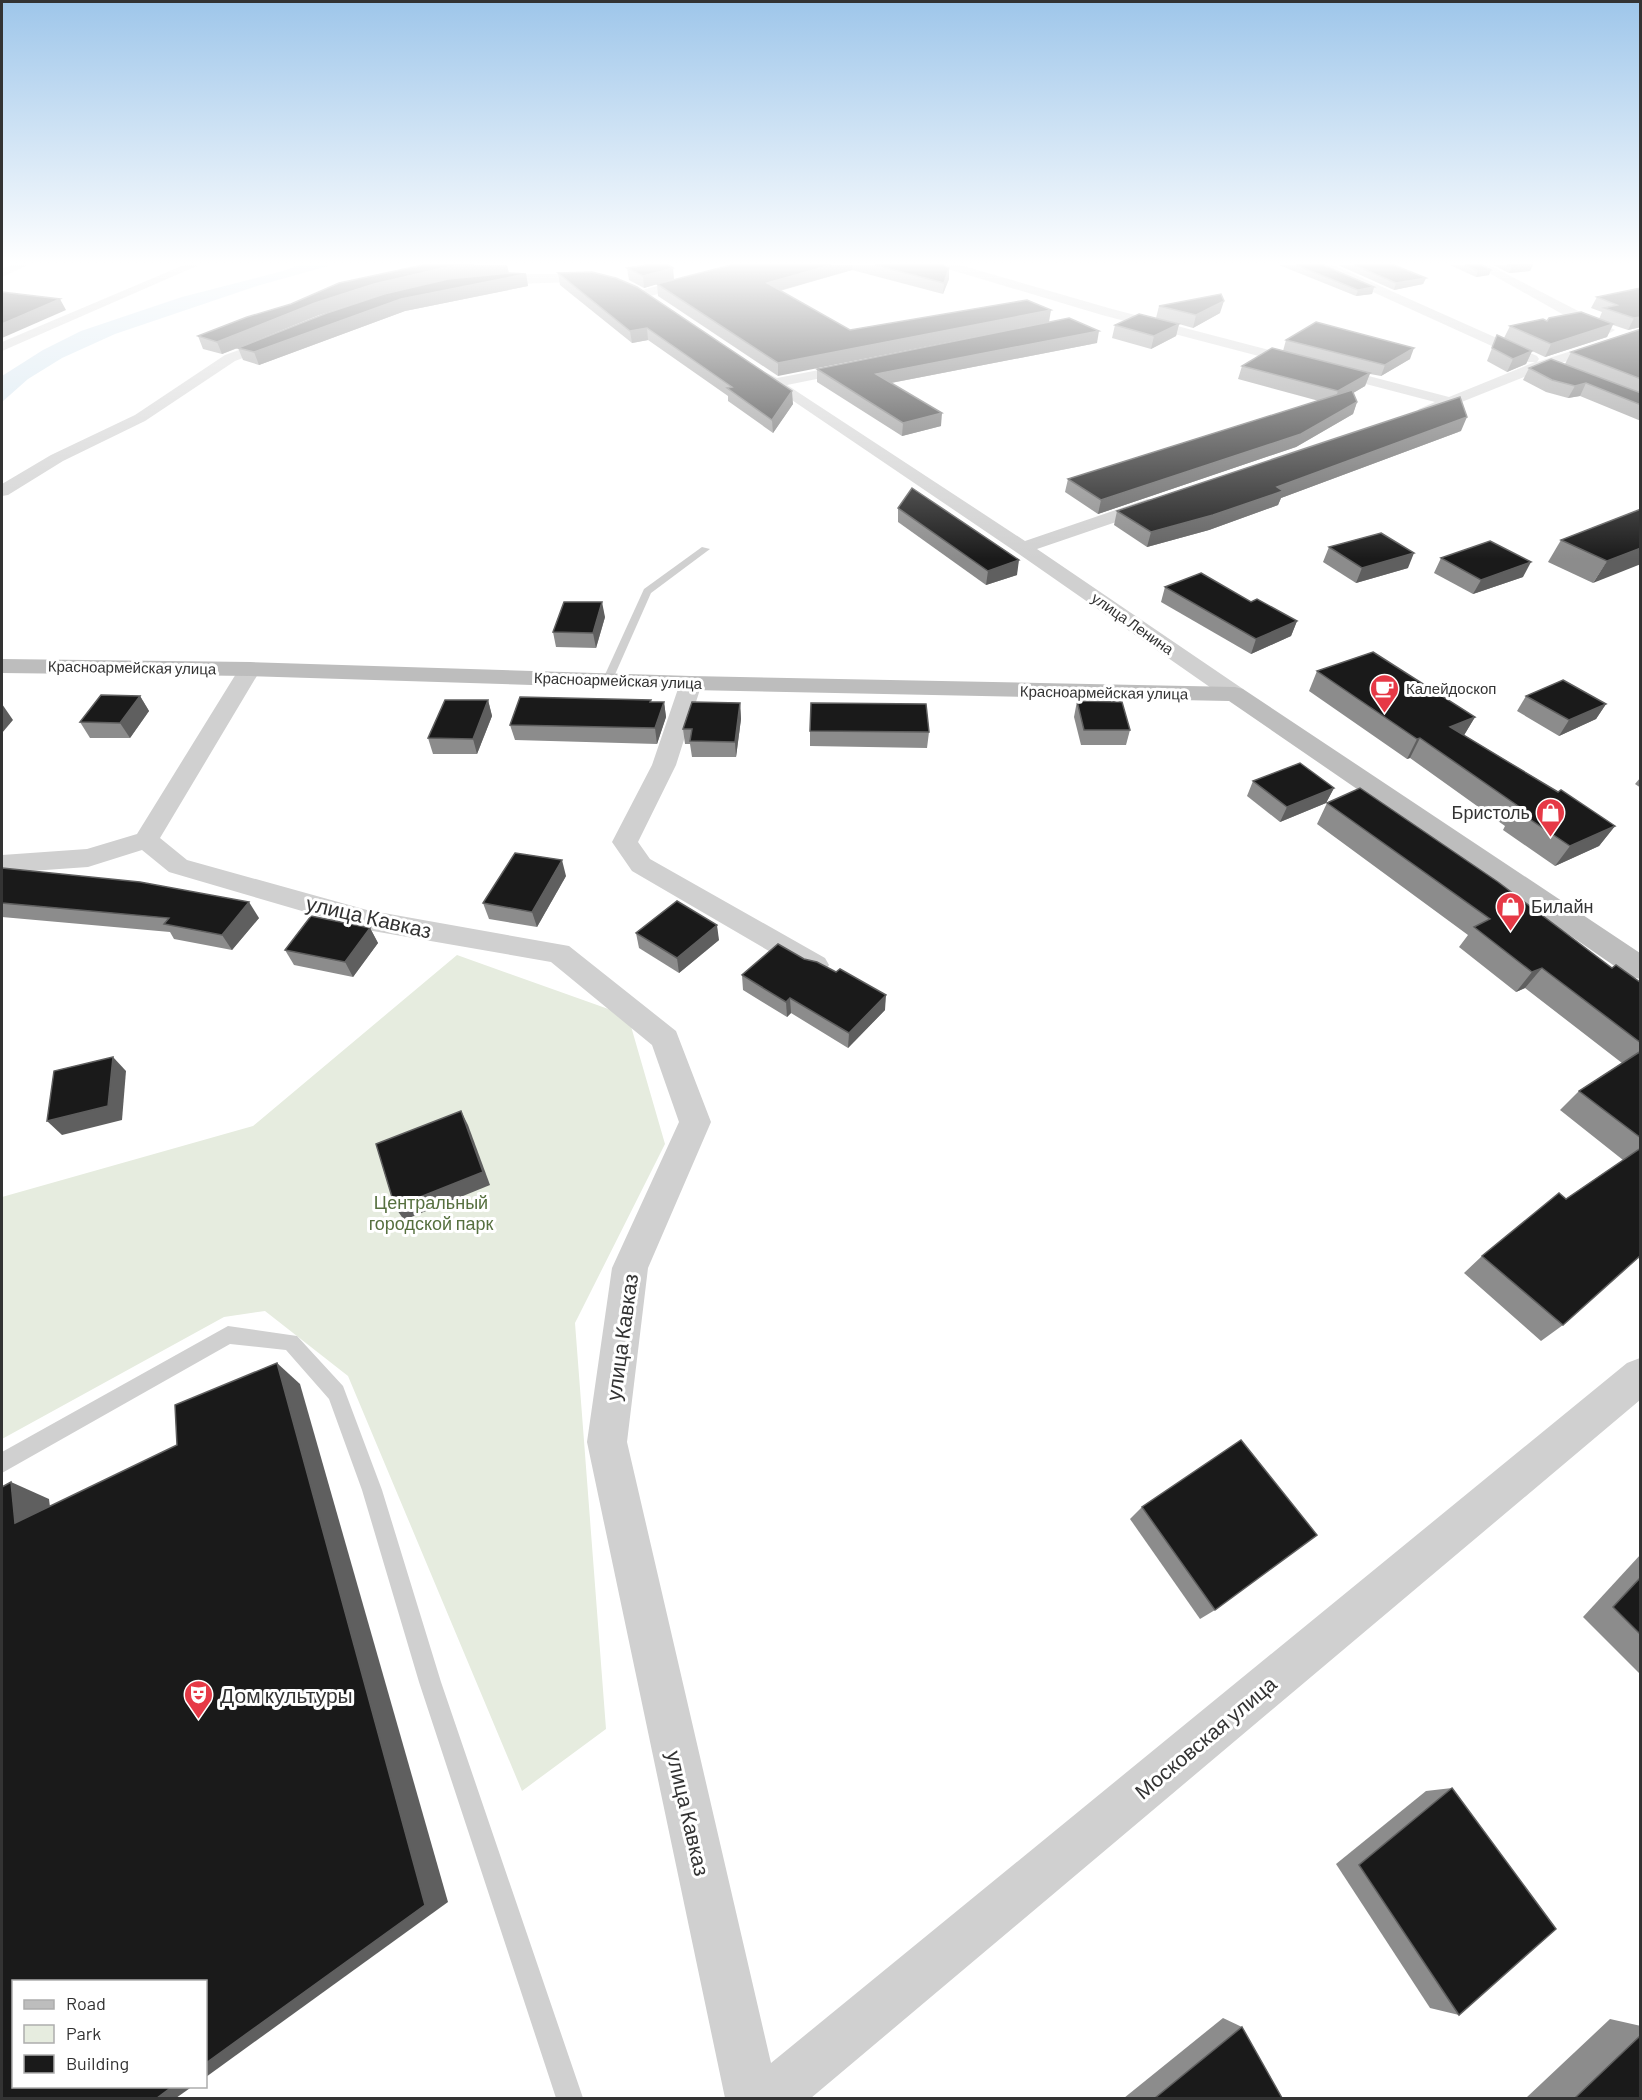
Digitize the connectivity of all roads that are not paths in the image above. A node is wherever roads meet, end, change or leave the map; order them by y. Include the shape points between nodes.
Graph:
1 (222, 363) edge
2 (1302, 363) edge
3 (1548, 363) edge
4 (746, 364) edge
5 (1545, 364) junction
6 (868, 365) edge
7 (1566, 373) edge
8 (774, 383) junction
9 (1452, 402) junction
10 (1412, 416) edge
11 (2, 491) edge
12 (1168, 498) edge
13 (1023, 548) junction
14 (705, 549) dead end
15 (2, 666) edge
16 (250, 669) junction
17 (608, 679) junction
18 (691, 683) junction
19 (1235, 694) junction
20 (146, 840) junction
21 (2, 864) edge
22 (815, 965) edge
23 (1641, 968) edge
24 (1641, 1376) edge
25 (2, 1463) edge
26 (570, 2098) edge
27 (752, 2098) edge
28 (770, 2098) edge

1 - 11 street via 140,418 57,458
2 - 9 street
3 - 5 street
4 - 8 street, улица Ленина
5 - 7 street
5 - 9 street
6 - 8 street
8 - 13 street, улица Ленина
9 - 10 street
12 - 13 street
13 - 19 street, улица Ленина
14 - 17 lane via 647,591
15 - 16 street, Красноармейская улица
16 - 17 street, Красноармейская улица
16 - 20 street
17 - 18 street, Красноармейская улица
18 - 19 street, Красноармейская улица
18 - 22 street via 664,765 625,842 641,866
19 - 23 street, улица Ленина
20 - 21 street via 88,858
20 - 27 street, улица Кавказ via 178,866 367,920 559,953 665,1039 695,1122 630,1268 607,1442
24 - 28 street, Московская улица
25 - 26 lane via 228,1335 291,1342 336,1393 368,1479 430,1682

